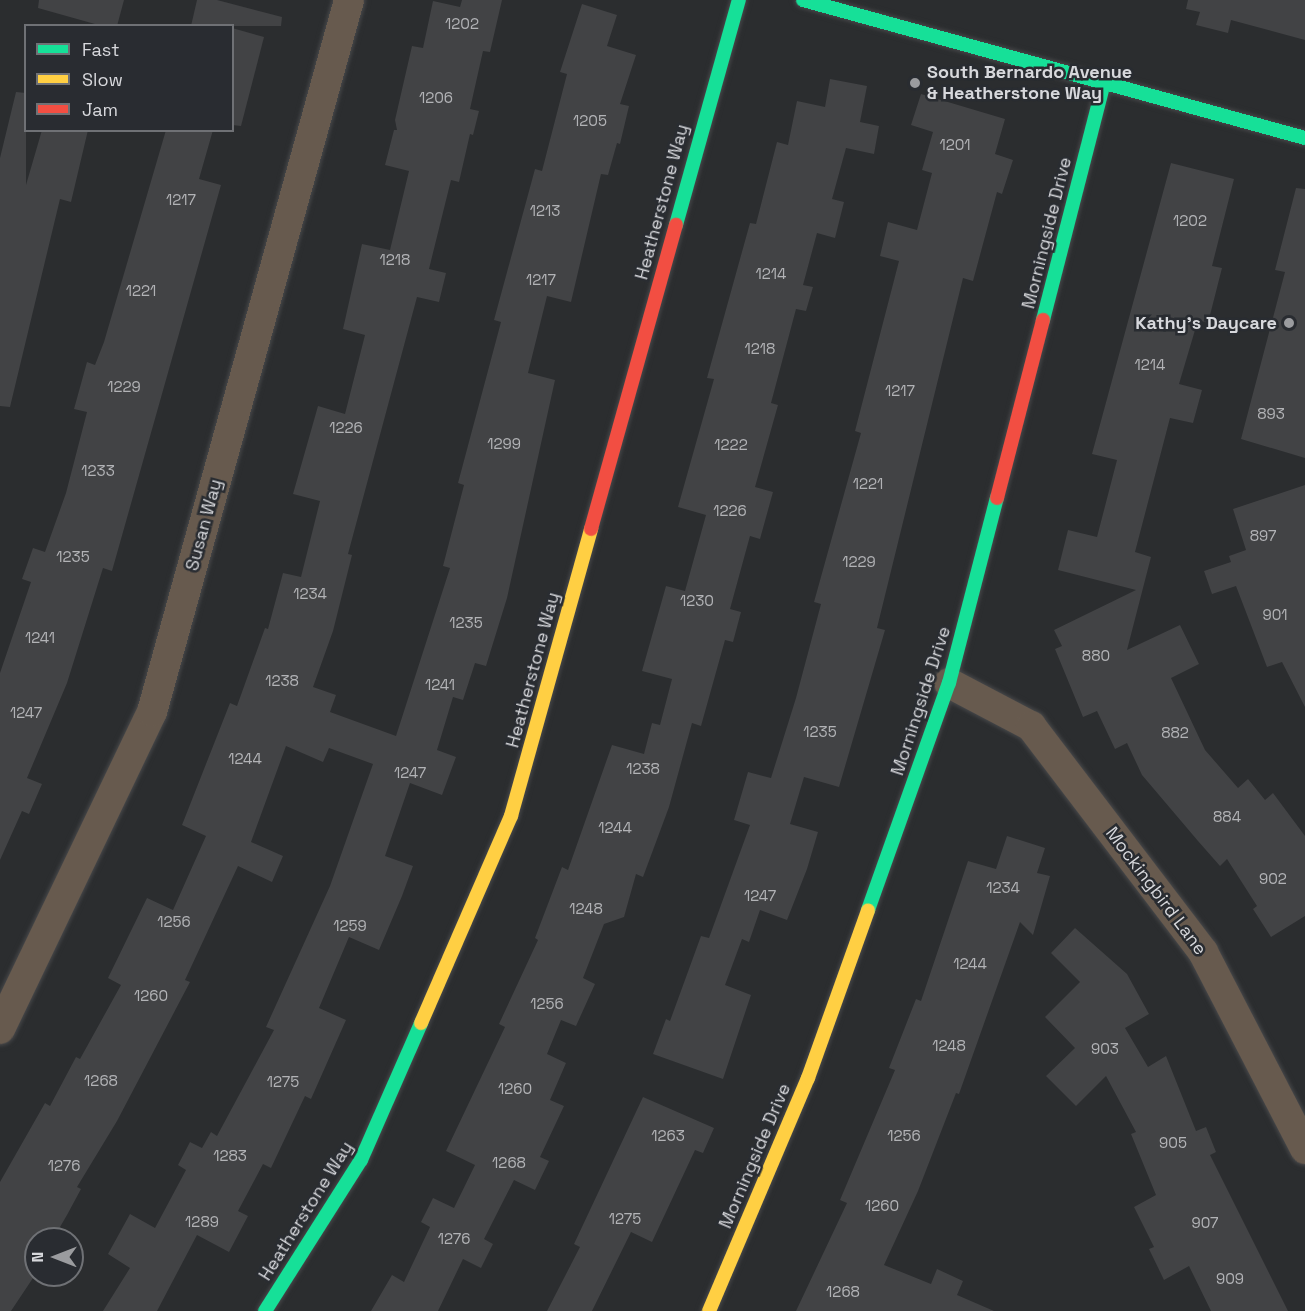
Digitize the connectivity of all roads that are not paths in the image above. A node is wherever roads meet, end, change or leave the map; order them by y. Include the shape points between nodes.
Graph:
1 (349, 0) edge
2 (739, 0) edge
3 (803, 0) edge
4 (1104, 82) junction
5 (1305, 138) edge
6 (950, 683) junction
7 (0, 1029) edge
8 (1305, 1149) edge
9 (265, 1311) edge
10 (709, 1311) edge

1 - 7 street, Susan Way via 152,712
2 - 9 street, Heatherstone Way via 511,816 361,1160
3 - 4 street
4 - 5 street
4 - 6 street, Morningside Drive
6 - 8 street, Mockingbird Lane via 1031,726 1203,952
6 - 10 street, Morningside Drive via 808,1078

